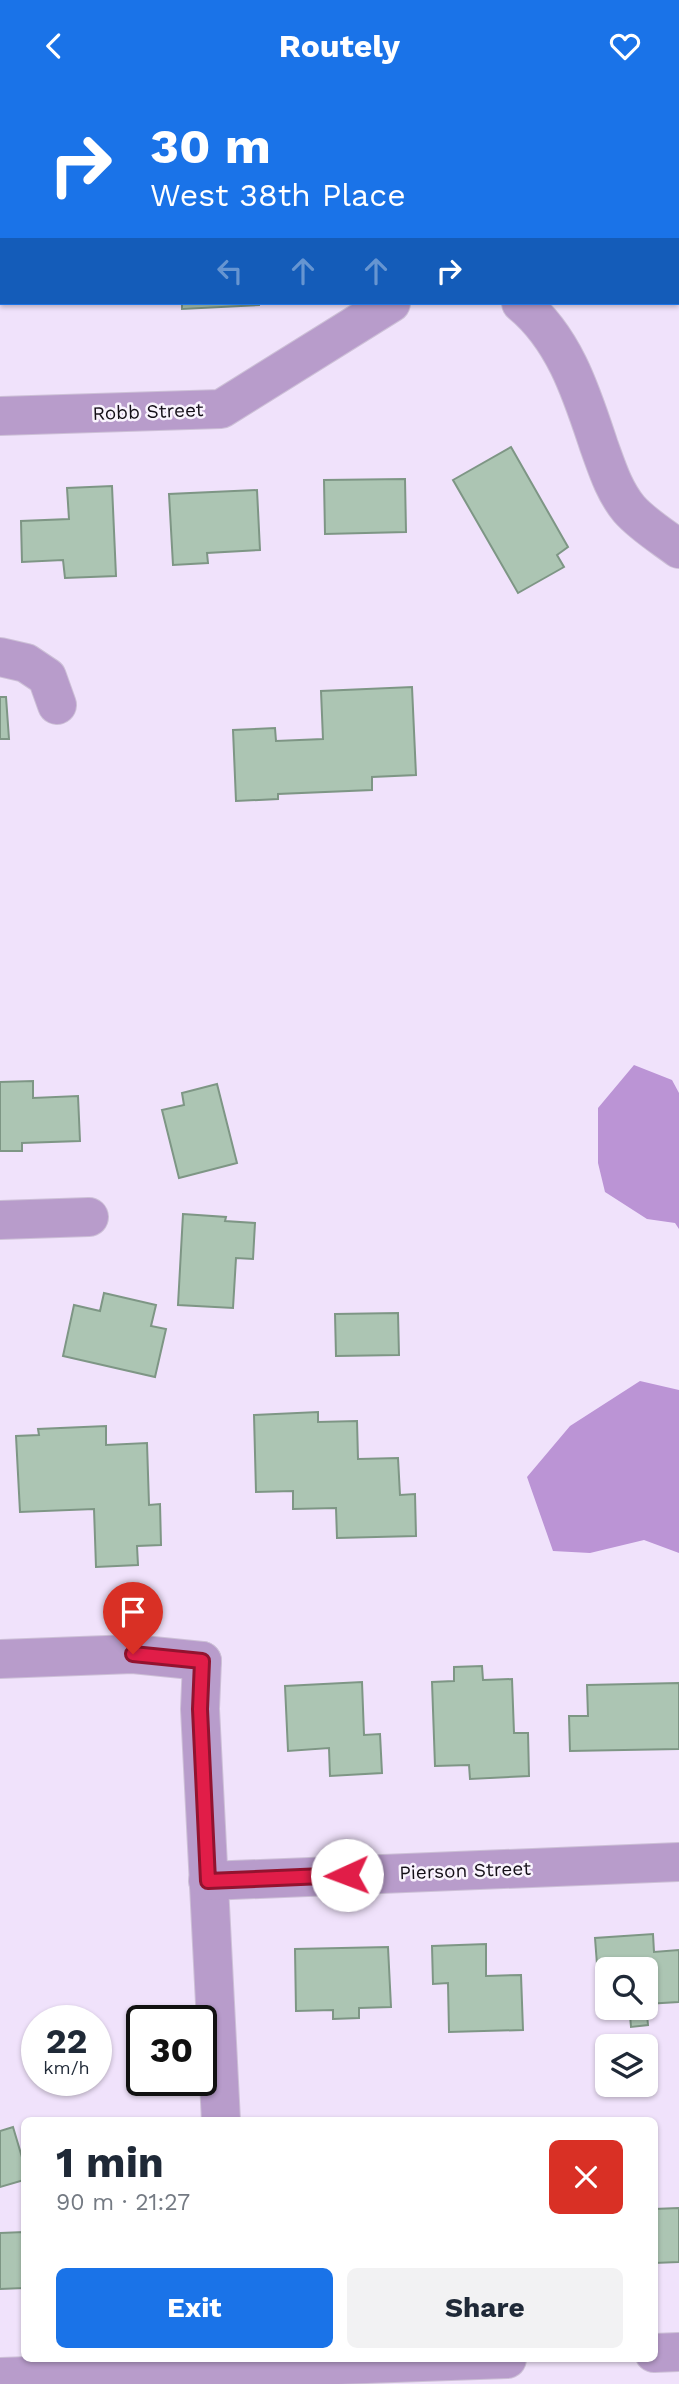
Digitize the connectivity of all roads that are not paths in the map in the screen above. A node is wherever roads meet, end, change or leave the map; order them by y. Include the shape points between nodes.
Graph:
1 (388, 305) edge
2 (524, 305) edge
3 (0, 417) edge
4 (679, 549) edge
5 (0, 657) edge
6 (57, 705) dead end
7 (89, 1217) dead end
8 (0, 1220) edge
9 (0, 1659) edge
10 (679, 1862) edge
11 (208, 1881) junction
12 (221, 2117) edge
13 (679, 2352) edge
14 (658, 2353) edge
15 (438, 2362) edge
16 (233, 2371) edge
17 (0, 2377) edge

1 - 3 street, Robb Street via 221,409
2 - 4 street via 558,345 580,390 611,480 629,509
5 - 6 street via 26,663 47,677
7 - 8 street
9 - 11 street via 209,1652 200,1709
10 - 11 street, Pierson Street
11 - 12 street
13 - 14 street
15 - 16 street
16 - 17 street

